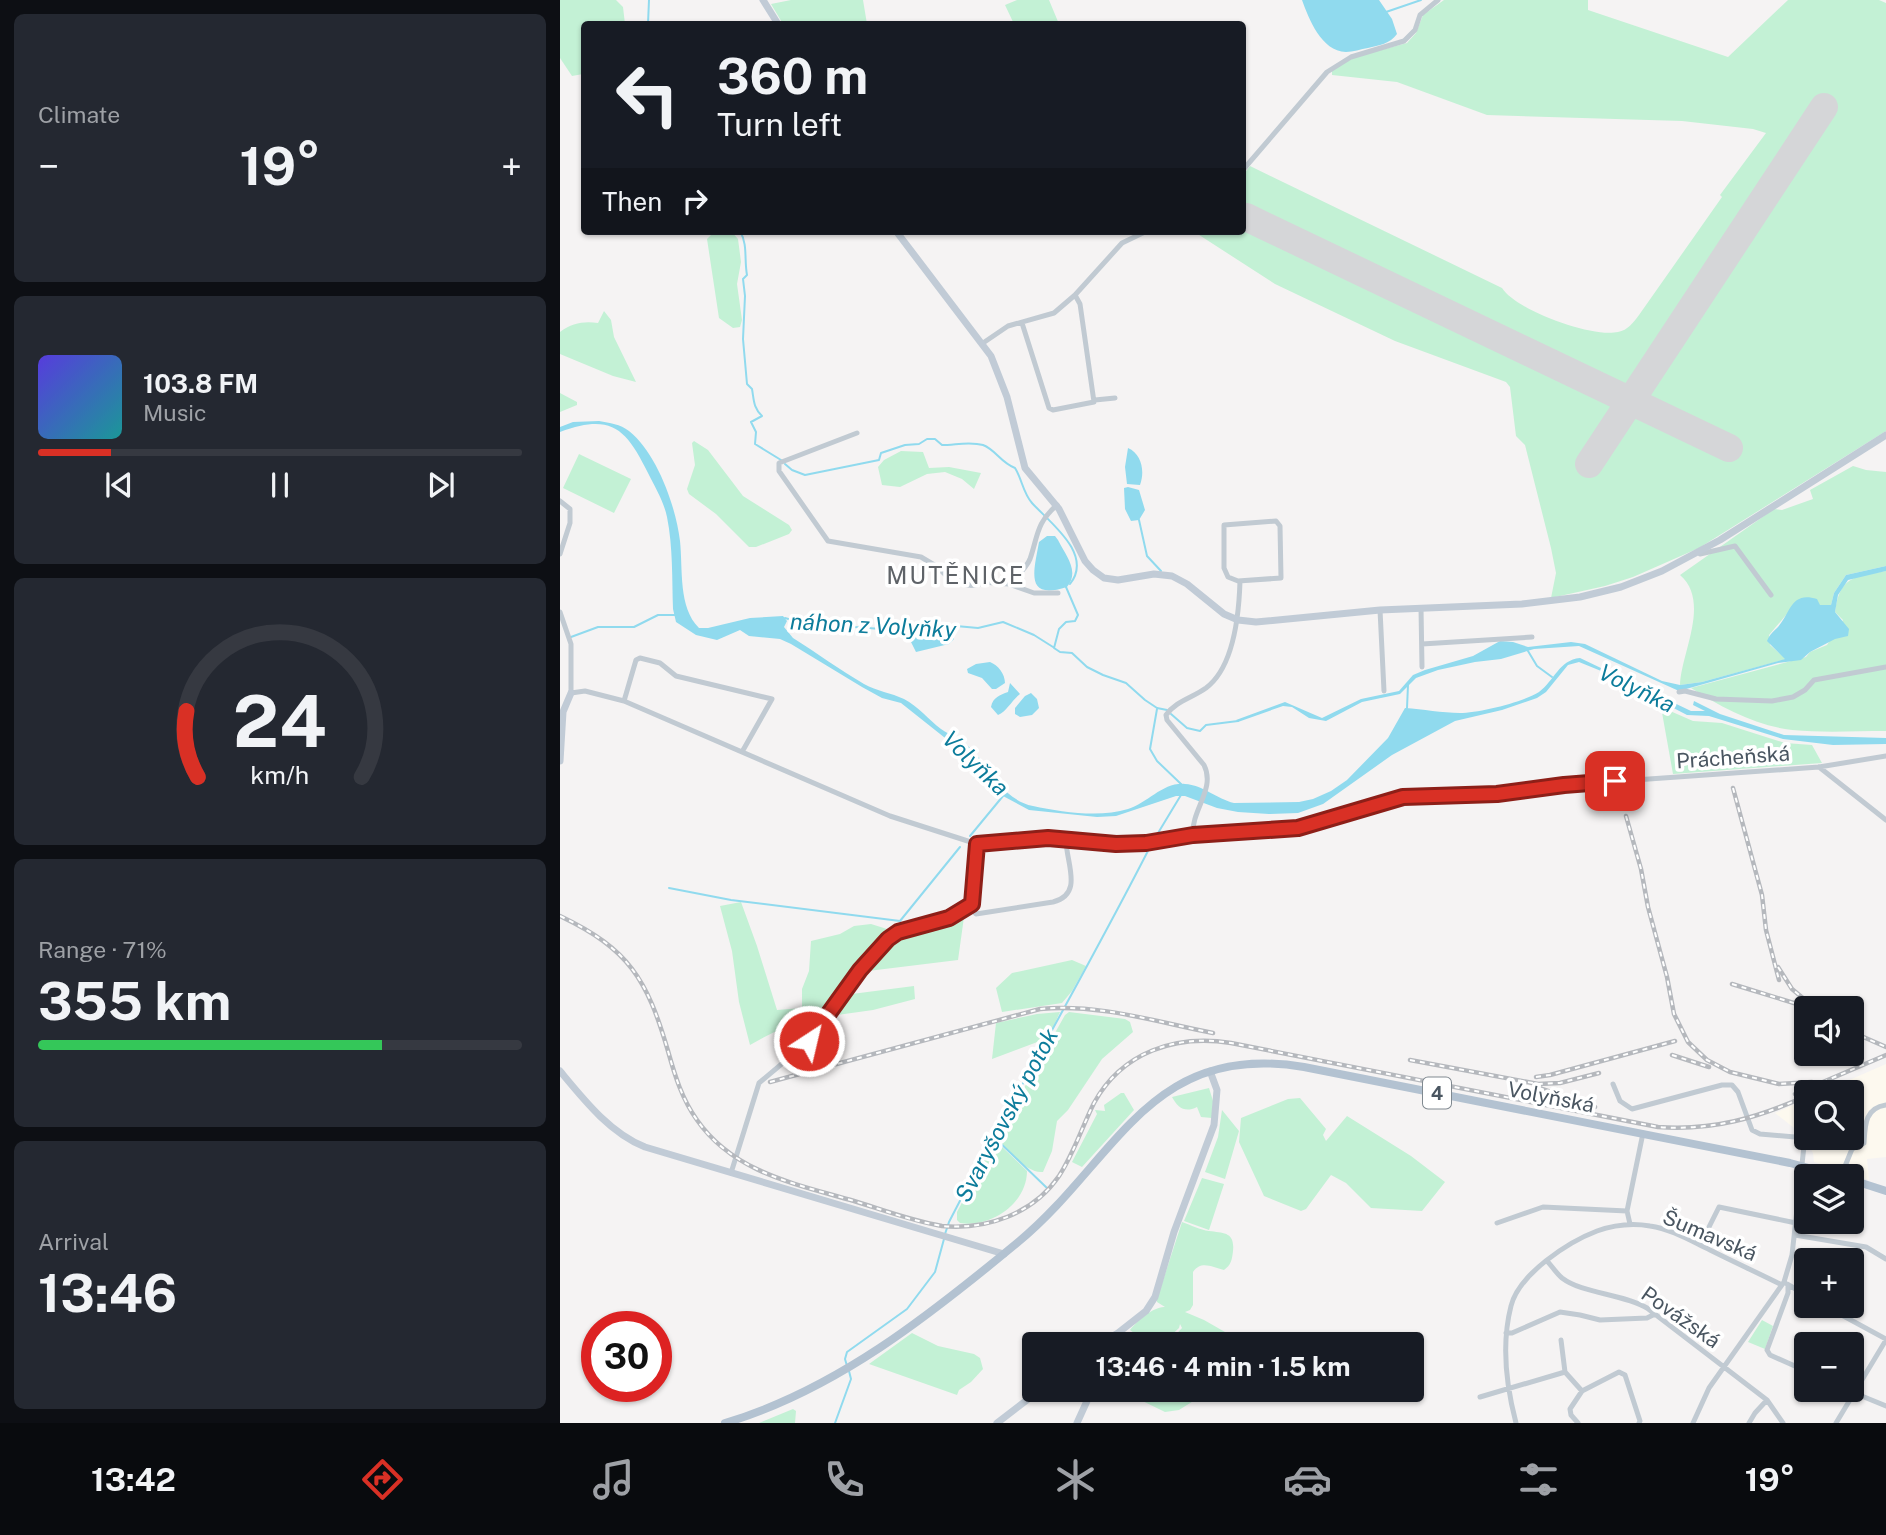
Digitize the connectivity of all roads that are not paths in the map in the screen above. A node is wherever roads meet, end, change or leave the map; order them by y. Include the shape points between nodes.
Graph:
1 (762, 0) edge
2 (1438, 0) edge
3 (776, 21) edge
4 (1246, 167) edge
5 (899, 235) edge
6 (1139, 235) edge
7 (1075, 295) junction
8 (1023, 323) junction
9 (983, 344) junction
10 (1115, 398) dead end
11 (1095, 400) junction
12 (857, 433) dead end
13 (1886, 435) edge
14 (560, 501) edge
15 (1056, 506) junction
16 (1699, 551) junction
17 (560, 554) edge
18 (1240, 581) junction
19 (1009, 584) junction
20 (1059, 593) dead end
21 (1771, 594) dead end
22 (1421, 608) junction
23 (1380, 610) junction
24 (560, 612) edge
25 (1238, 621) junction
26 (1532, 638) dead end
27 (1422, 644) junction
28 (1422, 667) dead end
29 (1886, 667) edge
30 (1384, 691) dead end
31 (1679, 692) dead end
32 (571, 693) junction
33 (624, 701) junction
34 (560, 729) edge
35 (742, 752) junction
36 (1886, 756) edge
37 (560, 761) edge
38 (1819, 767) junction
39 (1886, 820) edge
40 (1193, 835) junction
41 (1066, 838) junction
42 (977, 844) junction
43 (972, 904) junction
44 (560, 1071) edge
45 (1210, 1071) junction
46 (1613, 1083) dead end
47 (1886, 1105) edge
48 (1643, 1133) junction
49 (1798, 1164) edge
50 (1803, 1164) edge
51 (1845, 1164) edge
52 (731, 1173) junction
53 (1864, 1184) edge
54 (1886, 1191) edge
55 (1627, 1211) junction
56 (1496, 1223) dead end
57 (1794, 1223) edge
58 (1630, 1224) junction
59 (1795, 1234) joint
60 (1700, 1245) junction
61 (1004, 1254) junction
62 (1886, 1259) edge
63 (1547, 1261) junction
64 (1785, 1284) junction
65 (1794, 1289) edge
66 (1655, 1314) junction
67 (1847, 1318) edge
68 (1119, 1332) edge
69 (1506, 1333) junction
70 (1560, 1340) dead end
71 (1886, 1340) edge
72 (1794, 1365) edge
73 (1723, 1366) junction
74 (1565, 1372) junction
75 (1864, 1372) edge
76 (1508, 1388) junction
77 (1582, 1391) junction
78 (1480, 1397) dead end
79 (1864, 1397) edge
80 (1767, 1400) junction
81 (1024, 1402) edge
82 (1087, 1402) edge
83 (1846, 1402) edge
84 (1886, 1406) edge
85 (1641, 1422) edge
86 (726, 1423) edge
87 (997, 1423) edge
88 (1077, 1423) edge
89 (1516, 1423) edge
90 (1578, 1423) edge
91 (1693, 1423) edge
92 (1749, 1423) edge
93 (1783, 1423) edge
94 (1836, 1423) edge

1 - 3 street
2 - 4 street via 1420,15 1415,30 1404,41 1351,57 1327,72
5 - 9 street
6 - 7 street via 1122,243
7 - 8 street via 1054,313
7 - 11 street
8 - 9 street via 999,330
8 - 11 street via 1049,408
9 - 15 street via 1003,383 1025,468
10 - 11 street
12 - 19 street via 779,463 779,471 828,541 921,557 952,580
13 - 16 street
14 - 17 street via 570,509
15 - 19 street via 1038,527 1023,570
15 - 25 street via 1085,561 1104,578 1170,576
16 - 21 street via 1735,546
16 - 22 street via 1662,572 1580,597
18 - 18 street via 1281,578 1278,522 1224,524 1224,571 1230,579
18 - 25 street
19 - 20 street via 1034,593
22 - 23 street
22 - 27 street
23 - 25 street
23 - 30 street
24 - 32 street via 568,638
25 - 40 street via 1221,671 1203,690 1172,706 1166,715 1205,767 1208,778
26 - 27 street
27 - 28 street
29 - 31 street via 1814,680 1793,697 1772,701 1728,701
32 - 33 street via 585,691
32 - 34 street
33 - 35 street
33 - 35 street via 640,658 660,663 676,676 772,699
34 - 37 street
35 - 42 street via 903,821
36 - 38 street
38 - 39 street, Prácheňská
38 - 40 street, Prácheňská via 1497,794 1403,797 1298,828
40 - 41 street, Prácheňská via 1116,844
41 - 42 street, Prácheňská
41 - 43 street via 1072,882 1060,900 976,914
42 - 43 street
43 - 52 street via 949,918 898,932 860,970 809,1041 759,1083
44 - 52 street via 600,1115 636,1143
45 - 48 main road, Volyňská / 4 via 1254,1063 1304,1067
45 - 61 main road, 4 via 1151,1102 1035,1228
45 - 68 street via 1217,1090 1214,1125 1155,1297 1146,1311
46 - 50 street via 1623,1104 1636,1109 1732,1085 1751,1128 1760,1134 1799,1140
47 - 51 street via 1870,1112 1864,1143 1852,1149
48 - 49 main road, Volyňská / 4
48 - 55 street
52 - 61 street
53 - 54 main road
55 - 56 street via 1543,1207
55 - 58 street
57 - 60 street via 1719,1207
58 - 60 street, Šumavská via 1662,1229
58 - 63 street, Šumavská via 1599,1230
59 - 62 street via 1866,1247
59 - 64 street
60 - 64 street, Šumavská
61 - 86 main road, 4 via 885,1345 775,1404
63 - 66 street, Povážská via 1577,1286 1631,1299
63 - 69 street, Šumavská via 1518,1289
64 - 65 street, Šumavská
64 - 72 street via 1788,1293 1768,1352
64 - 73 street
66 - 69 street via 1601,1321 1560,1312
66 - 73 street, Povážská
67 - 71 street
69 - 76 street, Šumavská
70 - 74 street
71 - 75 street
73 - 80 street, Povážská
73 - 91 street
74 - 76 street
74 - 77 street
76 - 78 street
76 - 89 street, Šumavská
77 - 85 street via 1623,1373
77 - 90 street via 1570,1409
79 - 84 street
80 - 92 street
80 - 93 street, Povážská
81 - 87 street
82 - 88 street
83 - 94 street

